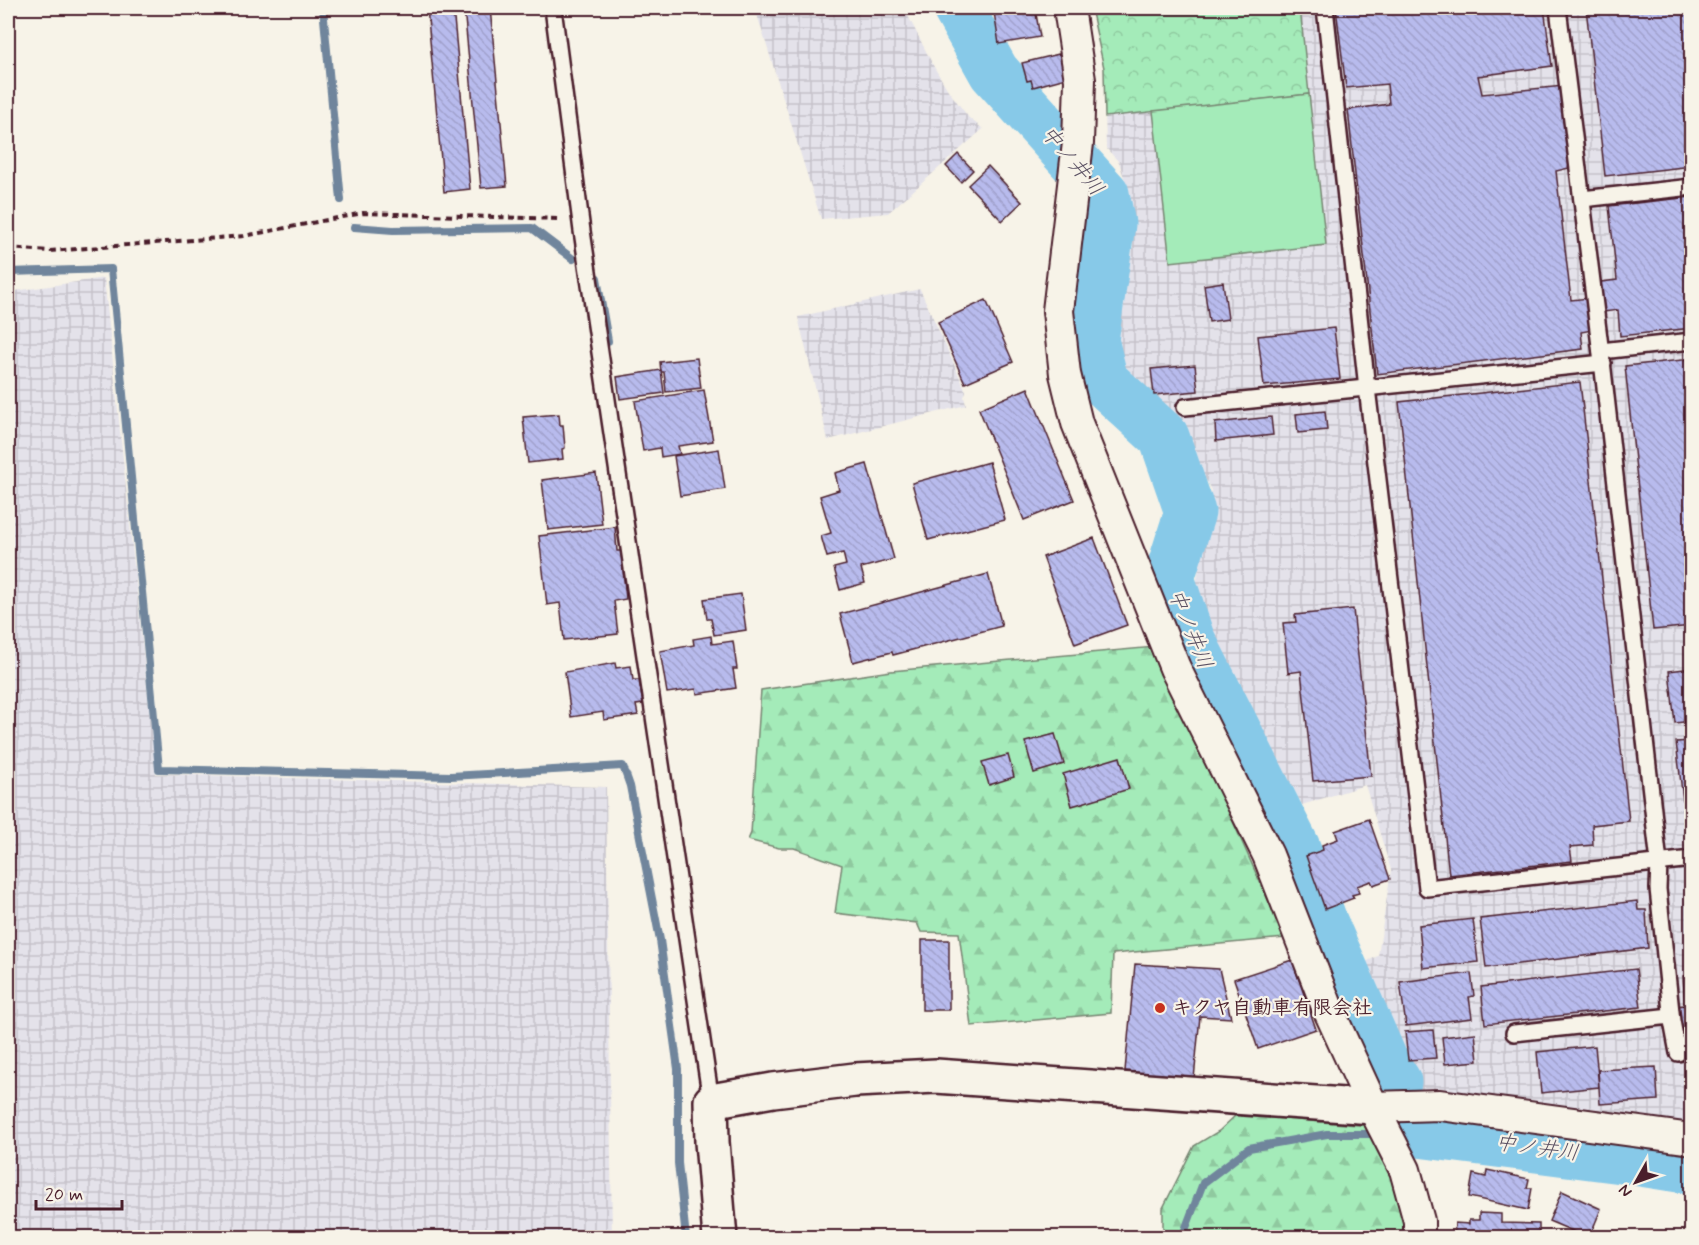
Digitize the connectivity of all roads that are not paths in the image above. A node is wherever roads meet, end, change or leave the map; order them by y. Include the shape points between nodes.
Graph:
1 (553, 8) edge
2 (1069, 8) edge
3 (1325, 8) edge
4 (1558, 8) edge
5 (1692, 187) edge
6 (1582, 200) junction
7 (1692, 341) edge
8 (1602, 357) junction
9 (1367, 388) junction
10 (1185, 407) dead end
11 (1692, 859) edge
12 (1659, 863) junction
13 (1671, 1016) junction
14 (1514, 1033) dead end
15 (1678, 1053) dead end
16 (711, 1101) junction
17 (1373, 1107) junction
18 (1692, 1140) edge
19 (720, 1238) edge
20 (1419, 1238) edge

1 - 16 lane
2 - 17 street via 1080,80 1078,143 1058,311 1065,374 1077,423 1175,668 1268,855 1328,1009
3 - 9 lane
4 - 6 lane
5 - 6 lane
6 - 8 lane
7 - 8 lane
8 - 9 lane
8 - 12 lane
9 - 10 lane
9 - 12 lane via 1427,888
11 - 12 lane
12 - 13 lane via 1658,889
13 - 14 lane
13 - 15 lane
16 - 17 street via 855,1080 936,1076
16 - 19 street
17 - 18 street via 1440,1105
17 - 20 street via 1405,1170 1419,1221

